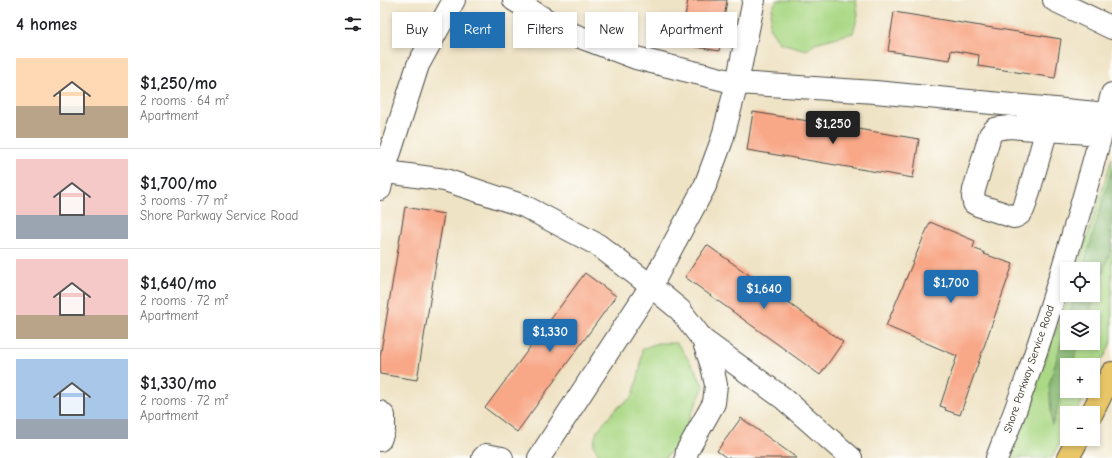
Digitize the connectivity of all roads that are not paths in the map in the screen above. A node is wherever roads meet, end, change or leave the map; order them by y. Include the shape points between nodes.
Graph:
1 (454, 0) edge
2 (514, 0) edge
3 (754, 0) edge
4 (1054, 0) edge
5 (1112, 28) edge
6 (737, 83) junction
7 (1107, 114) edge
8 (1047, 129) dead end
9 (381, 177) edge
10 (651, 286) junction
11 (703, 340) junction
12 (1112, 373) edge
13 (1096, 406) edge
14 (380, 412) edge
15 (380, 440) edge
16 (1074, 446) edge
17 (483, 458) edge
18 (502, 458) edge
19 (538, 458) edge
20 (686, 458) edge
21 (851, 458) edge
22 (997, 458) edge
23 (1068, 458) edge

1 - 9 street via 418,65
2 - 6 street via 564,31 636,58
3 - 6 street
4 - 5 street
6 - 7 street via 875,92
6 - 10 street via 722,140 704,186
7 - 8 street
7 - 22 street, Shore Parkway Service Road via 1073,235 1019,402
9 - 10 street via 446,180 524,206 598,245
10 - 11 street via 680,310
10 - 19 street
11 - 20 street via 716,385 714,403 687,451
11 - 21 street via 783,398
12 - 13 highway
14 - 15 street via 384,416 384,429
16 - 23 highway
17 - 18 street via 486,455

